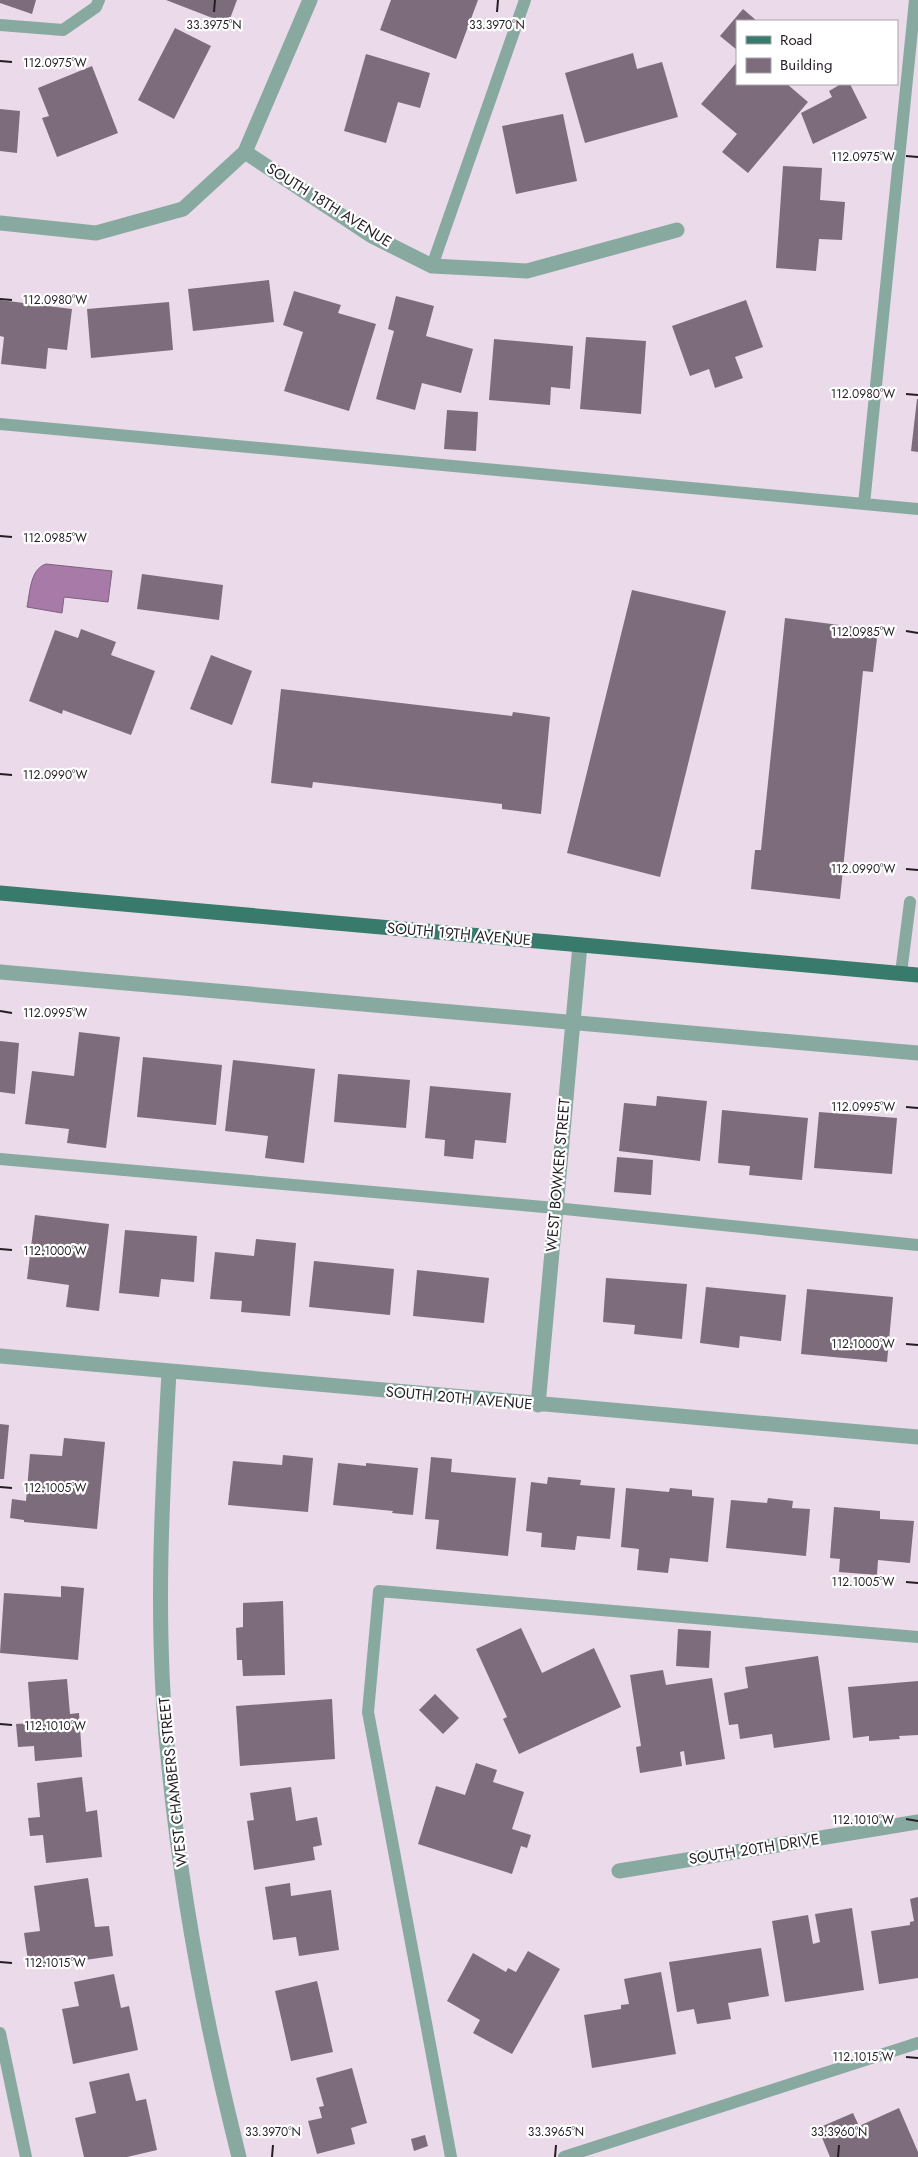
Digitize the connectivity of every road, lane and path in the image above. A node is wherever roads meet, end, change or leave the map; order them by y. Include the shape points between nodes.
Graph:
1 (98, 0) edge
2 (310, 0) edge
3 (525, 0) edge
4 (915, 0) edge
5 (0, 25) edge
6 (245, 152) junction
7 (0, 223) edge
8 (677, 230) dead end
9 (432, 266) junction
10 (0, 424) edge
11 (864, 504) junction
12 (918, 509) edge
13 (0, 894) edge
14 (910, 902) dead end
15 (580, 945) junction
16 (0, 972) edge
17 (901, 974) junction
18 (918, 975) edge
19 (573, 1023) junction
20 (918, 1053) edge
21 (0, 1159) edge
22 (555, 1208) junction
23 (918, 1245) edge
24 (0, 1356) edge
25 (169, 1372) junction
26 (538, 1405) junction
27 (918, 1436) edge
28 (918, 1637) edge
29 (918, 1822) edge
30 (619, 1871) dead end
31 (0, 2033) edge
32 (918, 2042) edge
33 (26, 2157) edge
34 (239, 2157) edge
35 (451, 2157) edge
36 (564, 2157) edge

1 - 5 lane via 96,7 63,30
2 - 6 street
3 - 9 lane
4 - 11 lane
6 - 7 street via 183,209 96,233
6 - 9 street, SOUTH 18TH AVENUE via 372,236
8 - 9 street, SOUTH 18TH AVENUE via 527,271
10 - 11 lane
11 - 12 lane
13 - 15 main road, SOUTH 19TH AVENUE
14 - 17 lane
15 - 17 main road, SOUTH 19TH AVENUE
15 - 19 street, WEST BOWKER STREET
16 - 19 street
17 - 18 main road, SOUTH 19TH AVENUE
19 - 20 street
19 - 22 street, WEST BOWKER STREET
21 - 22 lane
22 - 23 lane
22 - 26 street, WEST BOWKER STREET
24 - 25 street, SOUTH 20TH AVENUE
25 - 26 street, SOUTH 20TH AVENUE
25 - 34 street, WEST CHAMBERS STREET via 161,1534 166,1745 184,1893 206,2015
26 - 27 street, SOUTH 20TH AVENUE
28 - 35 lane via 378,1591 368,1712
29 - 30 street, SOUTH 20TH DRIVE
31 - 33 lane
32 - 36 lane

